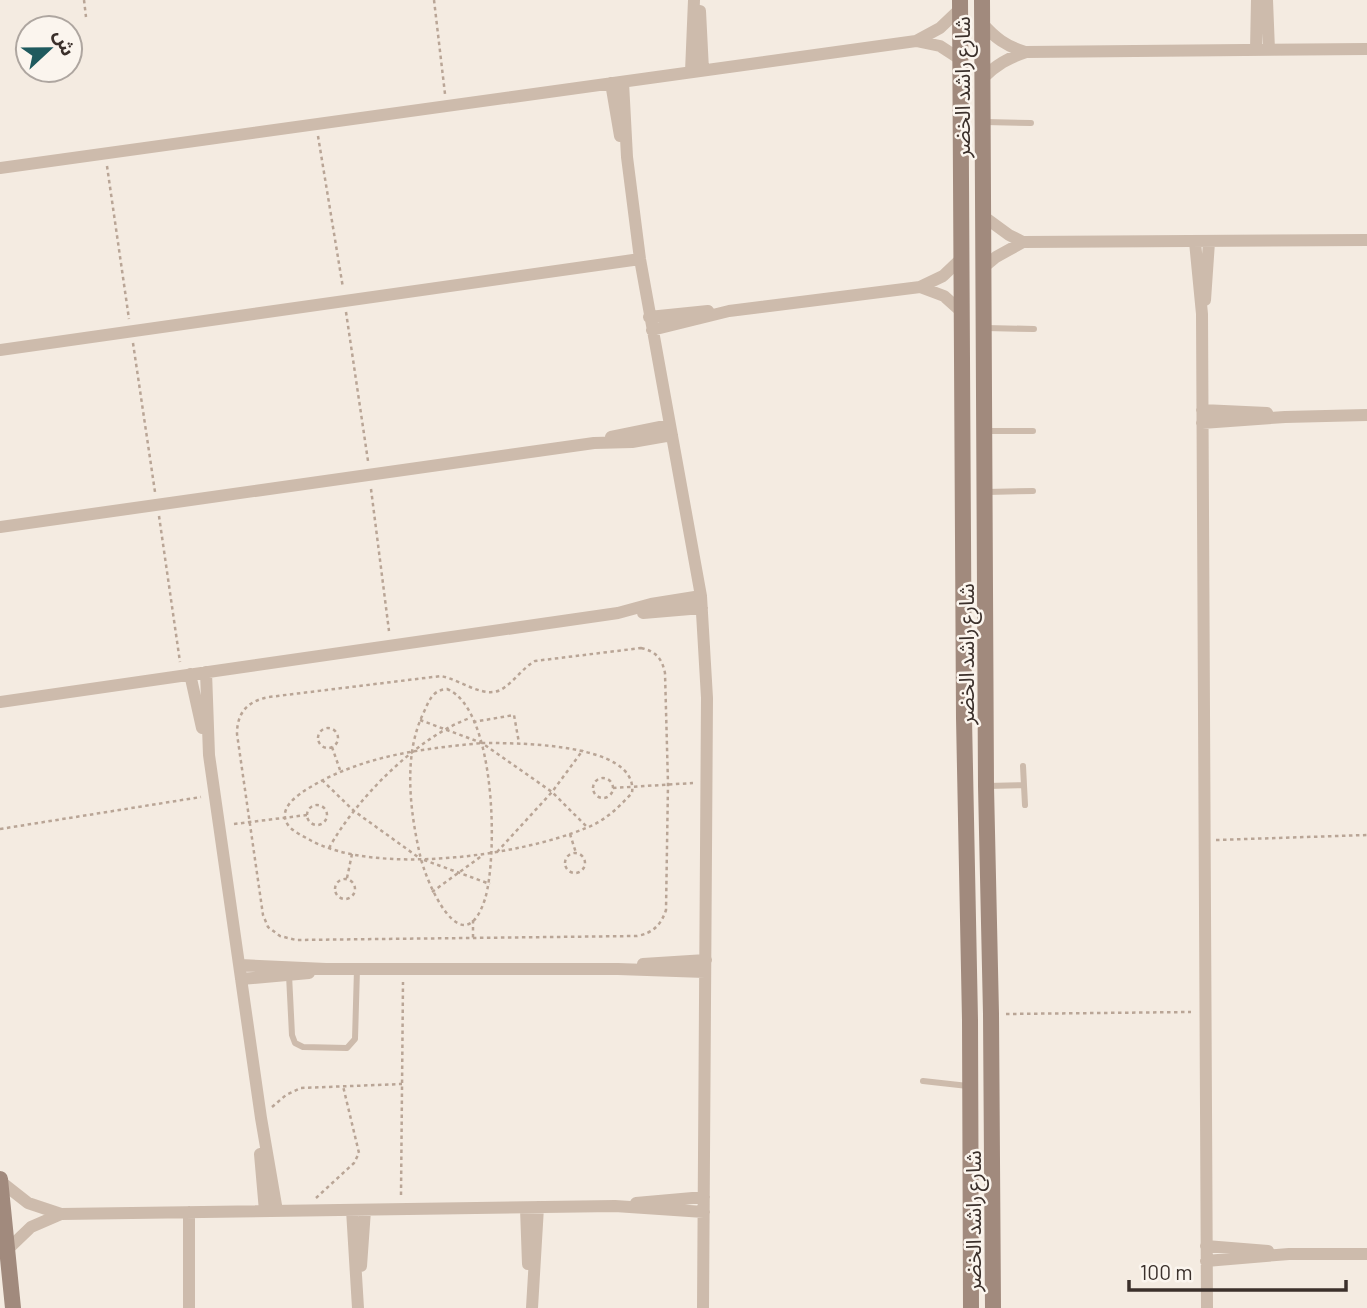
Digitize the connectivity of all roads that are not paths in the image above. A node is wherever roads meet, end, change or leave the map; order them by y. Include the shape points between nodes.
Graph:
1 (696, 0) edge
2 (982, 0) edge
3 (1257, 0) edge
4 (1267, 0) edge
5 (960, 4) edge
6 (982, 23) junction
7 (916, 41) junction
8 (1367, 49) edge
9 (1263, 50) junction
10 (1026, 52) junction
11 (960, 59) junction
12 (697, 71) junction
13 (983, 78) junction
14 (617, 82) junction
15 (983, 122) junction
16 (1031, 123) dead end
17 (0, 168) edge
18 (984, 216) junction
19 (1367, 240) edge
20 (1023, 242) junction
21 (1195, 242) junction
22 (1209, 242) junction
23 (962, 258) junction
24 (640, 259) junction
25 (984, 267) junction
26 (920, 287) junction
27 (729, 312) junction
28 (963, 313) junction
29 (1202, 314) junction
30 (649, 317) junction
31 (984, 328) junction
32 (1034, 329) dead end
33 (652, 330) junction
34 (0, 351) edge
35 (1367, 415) edge
36 (1202, 416) junction
37 (671, 430) junction
38 (985, 431) junction
39 (1033, 431) dead end
40 (1033, 491) dead end
41 (985, 492) junction
42 (0, 527) edge
43 (702, 602) junction
44 (206, 672) junction
45 (186, 675) junction
46 (1, 701) edge
47 (209, 755) junction
48 (1023, 766) dead end
49 (1024, 785) junction
50 (986, 786) junction
51 (1025, 805) dead end
52 (240, 965) junction
53 (706, 966) junction
54 (357, 969) junction
55 (326, 970) junction
56 (289, 975) junction
57 (241, 979) junction
58 (923, 1081) dead end
59 (970, 1087) junction
60 (0, 1180) edge
61 (704, 1197) junction
62 (615, 1206) junction
63 (532, 1208) junction
64 (358, 1210) junction
65 (271, 1211) junction
66 (189, 1212) junction
67 (704, 1213) junction
68 (61, 1214) junction
69 (1206, 1246) junction
70 (7, 1250) junction
71 (1289, 1254) junction
72 (1367, 1254) edge
73 (1206, 1261) junction
74 (358, 1304) edge
75 (531, 1305) edge
76 (13, 1308) edge
77 (189, 1308) edge
78 (704, 1308) edge
79 (971, 1308) edge
80 (993, 1308) edge
81 (1207, 1308) edge

1 - 12 street
2 - 6 street, شارع راشد الخضر
3 - 9 street
4 - 9 street
5 - 7 street via 940,28
5 - 11 street, شارع راشد الخضر
6 - 10 street via 1001,42
6 - 13 street, شارع راشد الخضر
7 - 11 street via 940,46
7 - 12 street
8 - 9 street
9 - 10 street
10 - 13 street via 1009,57
11 - 23 street, شارع راشد الخضر
12 - 14 street
13 - 15 street, شارع راشد الخضر
14 - 17 street
14 - 24 street
15 - 16 lane
15 - 18 street, شارع راشد الخضر
18 - 20 street
18 - 25 street, شارع راشد الخضر
19 - 22 street
20 - 21 street
20 - 25 street
21 - 22 street
21 - 29 street
22 - 29 street
23 - 26 street via 943,276
23 - 28 street, شارع راشد الخضر
24 - 30 street
24 - 34 street
25 - 31 street, شارع راشد الخضر
26 - 27 street
26 - 28 street via 944,296
27 - 30 street
27 - 33 street
28 - 59 street, شارع راشد الخضر
29 - 36 street
30 - 33 street
31 - 32 lane
31 - 38 street, شارع راشد الخضر
33 - 37 street
35 - 36 street via 1285,417 1260,412
36 - 69 street
37 - 42 street
37 - 43 street
38 - 39 lane
38 - 41 street, شارع راشد الخضر
40 - 41 lane
41 - 50 street, شارع راشد الخضر
43 - 44 street via 652,604 618,613
43 - 53 street
44 - 45 street
44 - 47 street
45 - 46 street
45 - 47 street
47 - 52 street
48 - 49 lane
49 - 50 lane
49 - 51 lane
50 - 80 street, شارع راشد الخضر
52 - 55 street
52 - 57 street
53 - 54 street
53 - 61 street
54 - 55 street
54 - 56 lane via 355,1039 347,1048 295,1044
55 - 56 street
56 - 57 street
57 - 65 street
58 - 59 lane
59 - 79 street, شارع راشد الخضر
60 - 68 street via 28,1203
60 - 70 street
61 - 62 street
61 - 67 street
62 - 63 street
62 - 67 street
63 - 64 street
63 - 75 street
64 - 65 street
64 - 74 street
65 - 66 street
66 - 68 street
66 - 77 street
67 - 78 street
68 - 70 street via 31,1227
69 - 71 street
69 - 73 street
70 - 76 street
71 - 72 street
71 - 73 street
73 - 81 street

